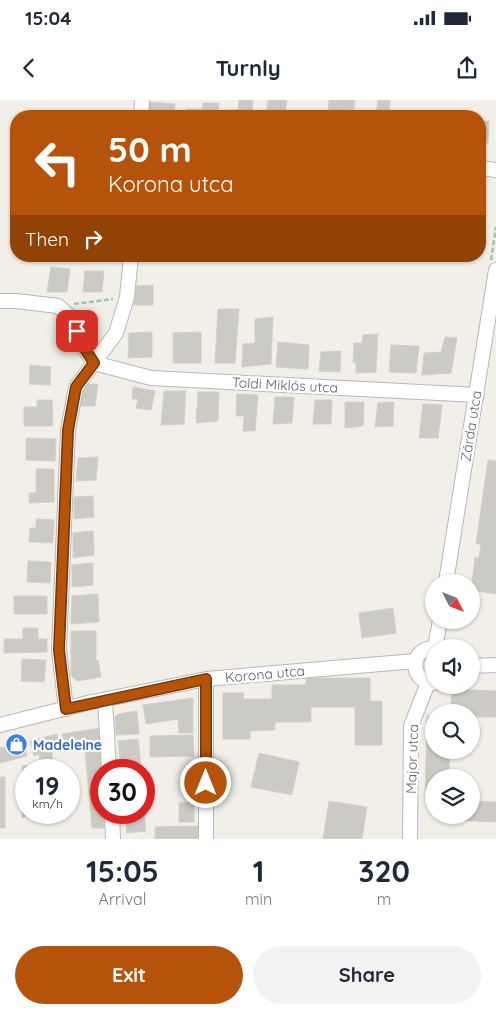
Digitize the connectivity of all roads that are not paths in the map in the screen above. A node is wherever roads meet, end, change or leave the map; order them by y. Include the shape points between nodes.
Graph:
1 (130, 262) edge
2 (496, 270) edge
3 (0, 301) edge
4 (493, 303) edge
5 (94, 363) junction
6 (477, 395) junction
7 (447, 574) edge
8 (425, 650) edge
9 (415, 661) junction
10 (496, 665) edge
11 (480, 666) edge
12 (206, 679) junction
13 (425, 680) edge
14 (426, 694) edge
15 (105, 700) junction
16 (66, 709) junction
17 (0, 724) edge
18 (108, 759) edge
19 (112, 824) edge
20 (113, 839) edge
21 (206, 839) edge
22 (410, 839) edge

1 - 5 street via 127,297 116,333
2 - 4 street, Zárda utca
3 - 5 street via 58,306 75,321 80,341
4 - 6 street, Zárda utca
5 - 6 street, Toldi Miklós utca via 151,378
5 - 16 street via 76,387 68,430 59,650
6 - 7 street, Zárda utca
8 - 9 street
9 - 12 street, Korona utca
9 - 13 street via 418,676
10 - 11 street
12 - 15 street, Korona utca
12 - 21 street
14 - 22 street, Major utca via 411,726
15 - 16 street, Korona utca
15 - 18 street
16 - 17 street, Korona utca
19 - 20 street

